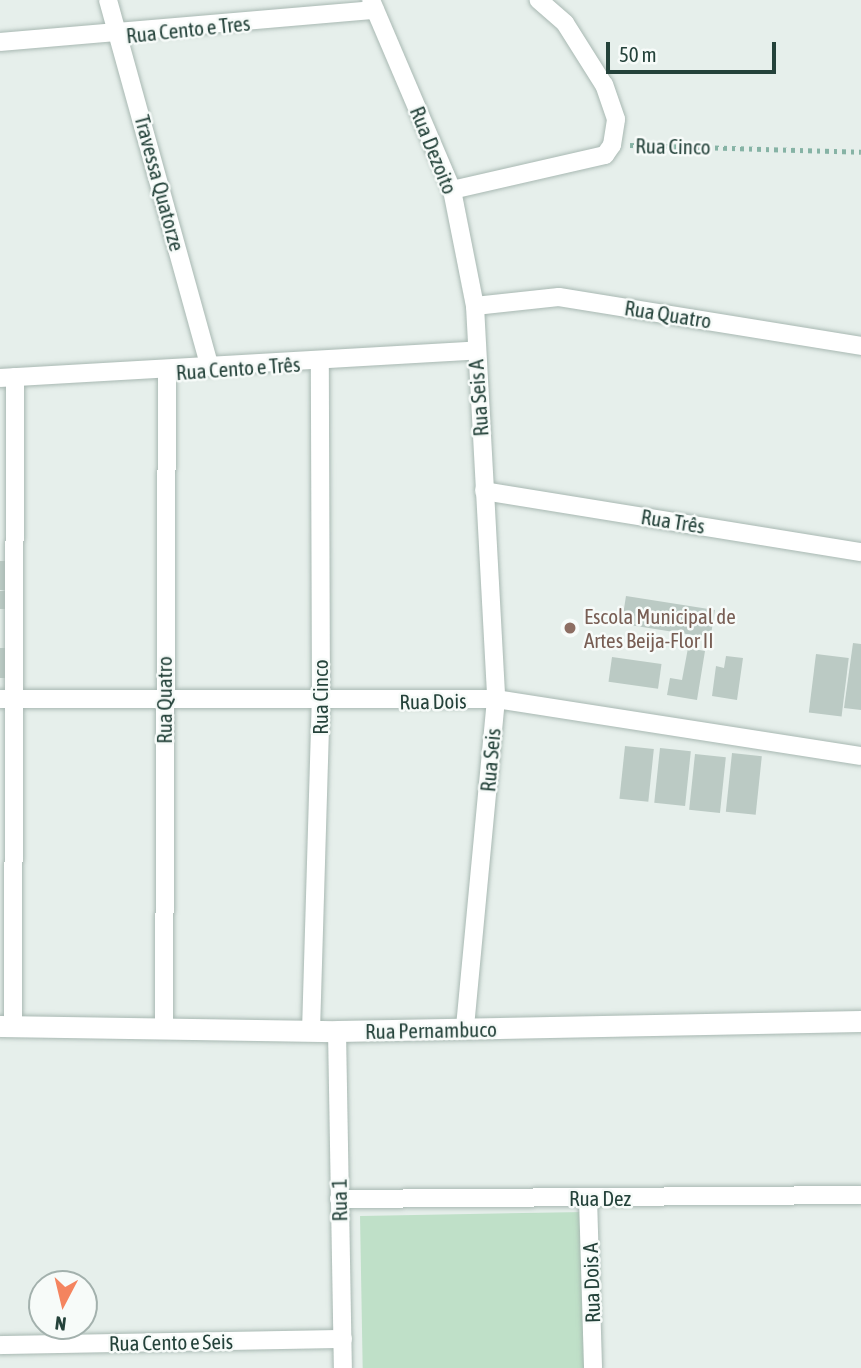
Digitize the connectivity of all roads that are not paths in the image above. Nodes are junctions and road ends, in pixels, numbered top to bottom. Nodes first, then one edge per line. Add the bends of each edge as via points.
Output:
1 (108, 0) edge
2 (539, 0) edge
3 (373, 5) edge
4 (120, 36) junction
5 (0, 42) edge
6 (453, 190) junction
7 (475, 306) junction
8 (861, 346) edge
9 (475, 351) junction
10 (320, 362) junction
11 (210, 367) junction
12 (167, 372) junction
13 (7, 377) edge
14 (484, 491) junction
15 (861, 552) edge
16 (9, 699) edge
17 (164, 699) junction
18 (496, 699) junction
19 (321, 704) junction
20 (861, 756) edge
21 (861, 1021) edge
22 (7, 1027) edge
23 (164, 1027) junction
24 (464, 1029) junction
25 (311, 1031) junction
26 (337, 1031) junction
27 (861, 1195) edge
28 (588, 1198) junction
29 (339, 1199) junction
30 (342, 1339) junction
31 (0, 1345) edge
32 (343, 1368) edge
33 (593, 1368) edge

1 - 4 street, Travessa Quatorze
2 - 6 street, Rua Cinco via 565,23 604,85 616,119 612,145 604,155
3 - 4 street, Rua Cento e Tres
3 - 6 street, Rua Dezoito
4 - 5 street, Rua Cento e Tres
4 - 11 street, Travessa Quatorze
6 - 7 street, Rua Dezoito
7 - 8 street, Rua Quatro via 559,297
7 - 9 street, Rua Seis A
9 - 10 street, Rua Cento e Três
9 - 14 street, Rua Seis A
10 - 11 street, Rua Cento e Três
10 - 19 street, Rua Cinco
11 - 12 street, Rua Cento e Três
12 - 13 street, Rua Cento e Três
12 - 17 street, Rua Quatro
13 - 16 street
14 - 15 street, Rua Três
14 - 18 street, Rua Seis
16 - 17 street, Rua Dois
16 - 22 street
17 - 19 street, Rua Dois
17 - 23 street, Rua Quatro
18 - 19 street, Rua Dois
18 - 20 street, Rua Dois
18 - 24 street, Rua Seis
19 - 25 street, Rua Cinco
21 - 24 street, Rua Pernambuco
22 - 23 street, Rua Pernambuco
23 - 25 street, Rua Pernambuco
24 - 26 street, Rua Pernambuco
25 - 26 street, Rua Pernambuco
26 - 29 street, Rua 1
27 - 28 street, Rua Dez
28 - 29 street, Rua Dez
28 - 33 street, Rua Dois A
29 - 30 street, Rua 1
30 - 31 street, Rua Cento e Seis
30 - 32 street, Rua 1

